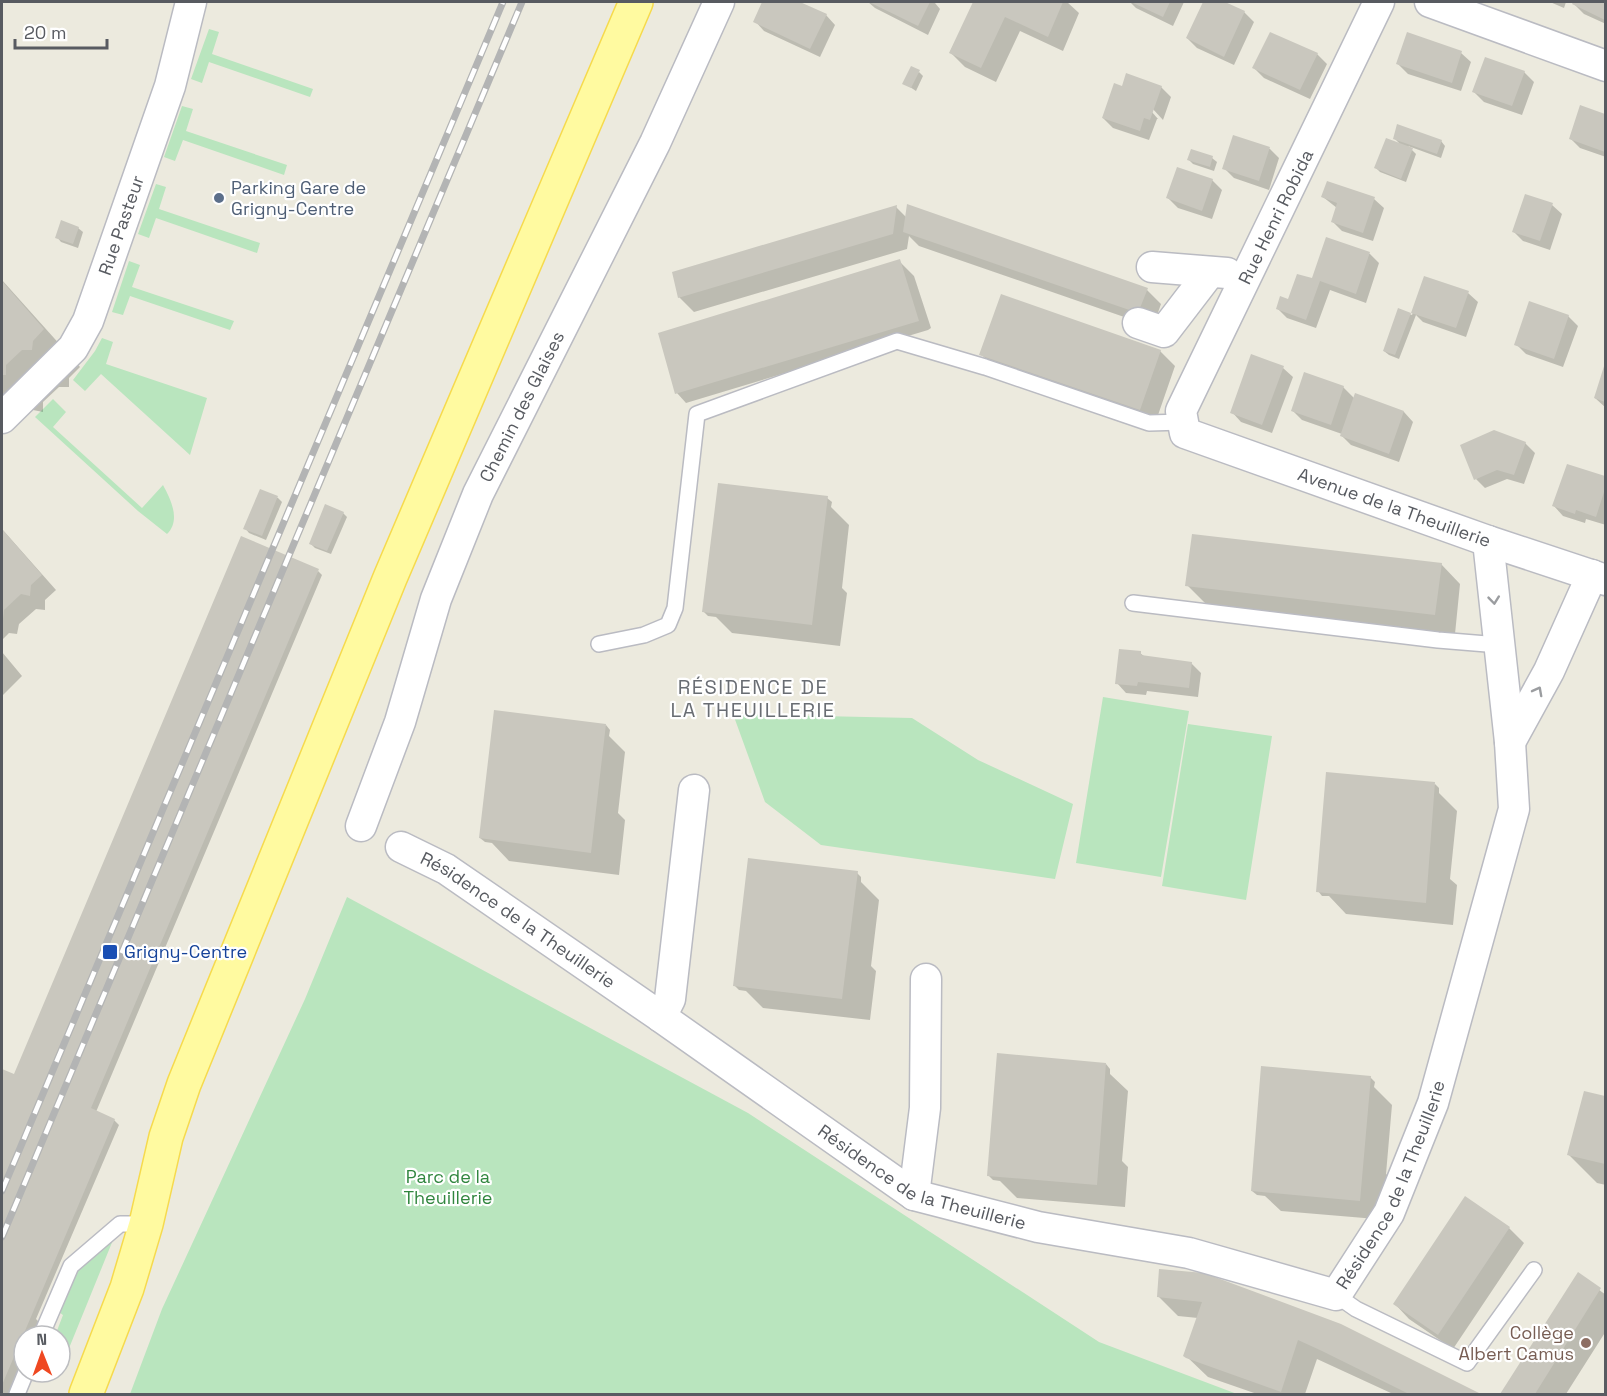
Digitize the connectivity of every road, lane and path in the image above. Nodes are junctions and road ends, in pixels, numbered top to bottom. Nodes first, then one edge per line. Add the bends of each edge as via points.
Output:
1 (191, 2) edge
2 (636, 2) edge
3 (719, 2) edge
4 (1379, 2) edge
5 (1430, 2) edge
6 (1605, 66) edge
7 (1152, 267) dead end
8 (1210, 272) junction
9 (1248, 275) junction
10 (1138, 323) dead end
11 (2, 418) edge
12 (1184, 428) junction
13 (1488, 541) junction
14 (1599, 577) edge
15 (1133, 603) dead end
16 (598, 644) dead end
17 (1499, 645) junction
18 (1510, 742) junction
19 (694, 790) dead end
20 (361, 826) dead end
21 (402, 847) dead end
22 (926, 979) dead end
23 (661, 1017) junction
24 (914, 1194) junction
25 (147, 1224) junction
26 (1534, 1270) dead end
27 (1336, 1295) junction
28 (46, 1324) edge
29 (90, 1392) edge

1 - 11 street, Rue Pasteur via 170,86 88,321 73,348
2 - 25 main road via 390,578 184,1084 166,1137
3 - 20 street, Chemin des Glaises via 655,143 478,494 436,599 400,722
4 - 9 street, Rue Henri Robida
5 - 6 street
7 - 8 street
8 - 9 street
8 - 10 street via 1164,332
9 - 12 street, Rue Henri Robida via 1181,411
12 - 13 street, Avenue de la Theuillerie
12 - 16 lane via 1149,423 985,366 897,341 697,414 675,609 668,625 644,635
13 - 14 street, Avenue de la Theuillerie
13 -> 17 street, Résidence de la Theuillerie
18 -> 14 street
15 - 17 lane
17 - 18 street, Résidence de la Theuillerie
18 - 27 street, Résidence de la Theuillerie via 1514,808 1433,1103 1389,1213
19 - 23 street via 670,999
21 - 23 street, Résidence de la Theuillerie via 446,869
22 - 24 street via 925,1108
23 - 24 street, Résidence de la Theuillerie
24 - 27 street, Résidence de la Theuillerie via 1038,1227 1189,1253
25 - 28 lane via 120,1224 71,1266
25 - 29 main road
26 - 27 lane via 1467,1364 1356,1309

